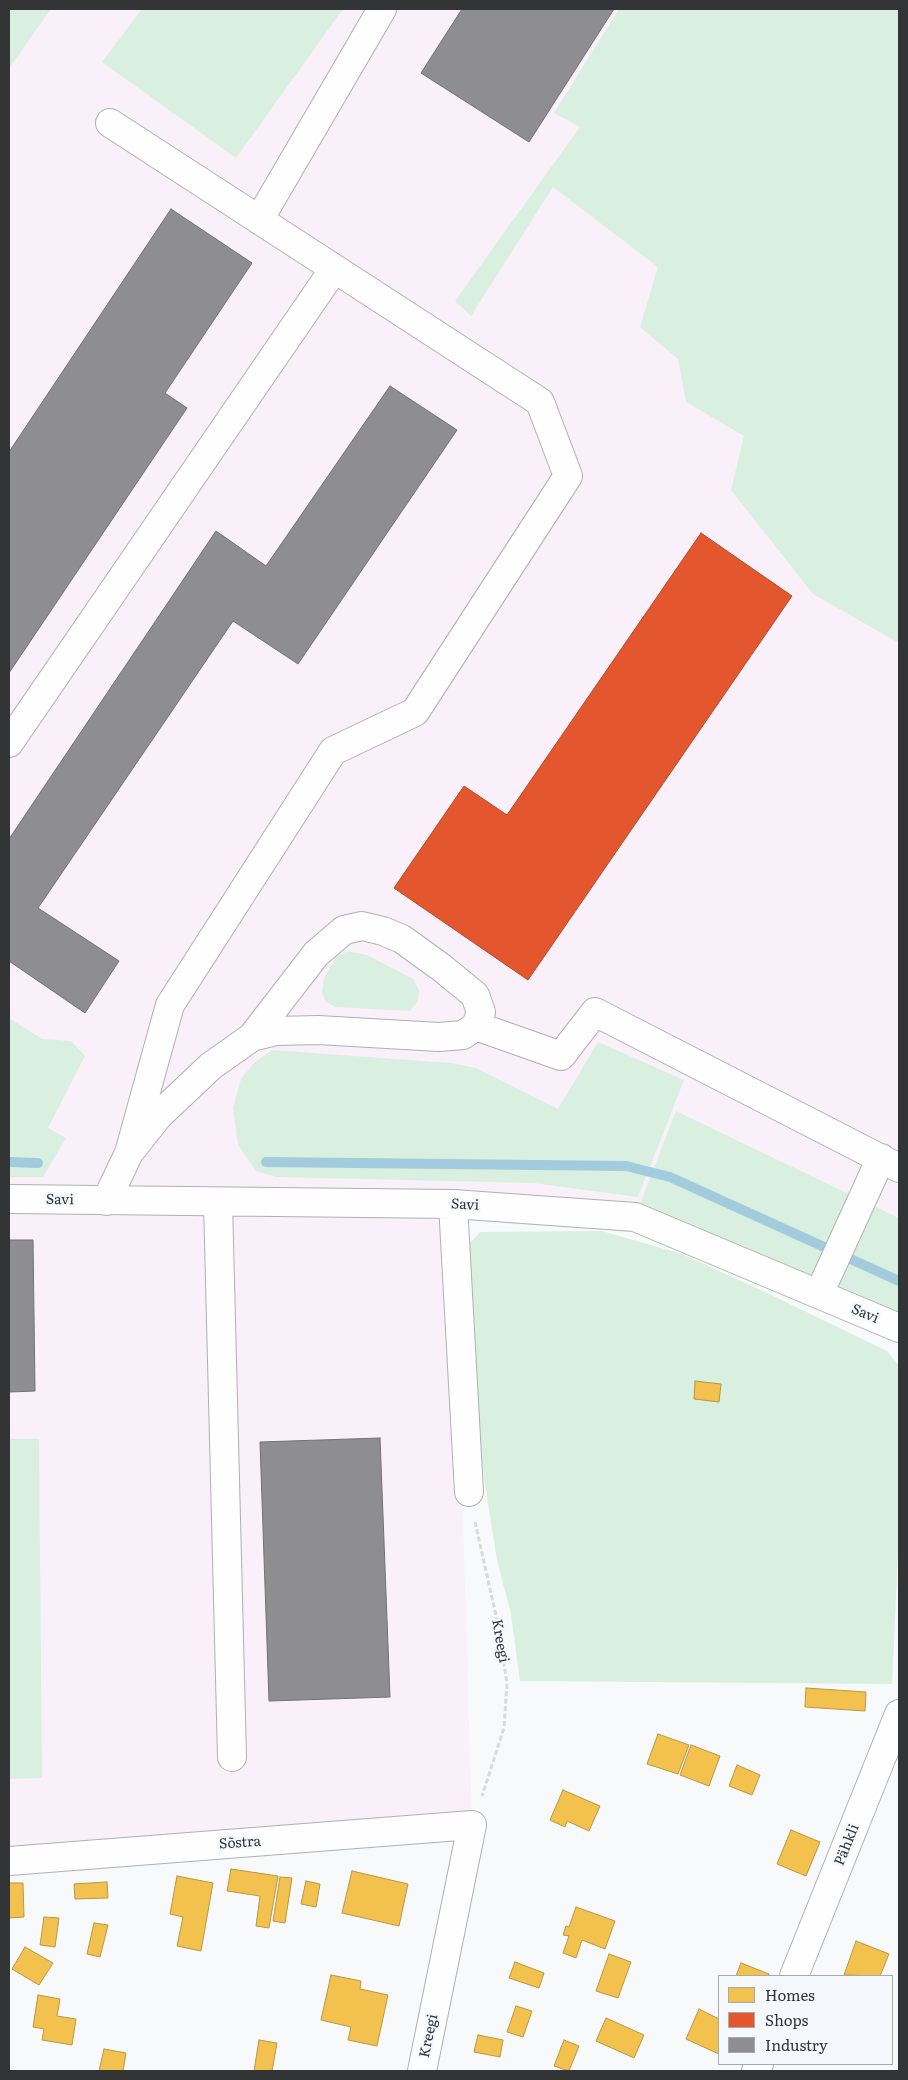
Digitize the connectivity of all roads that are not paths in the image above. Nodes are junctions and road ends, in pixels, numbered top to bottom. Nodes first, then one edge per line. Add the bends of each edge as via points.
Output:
1 (382, 9) edge
2 (110, 123) dead end
3 (259, 220) junction
4 (334, 269) junction
5 (9, 743) edge
6 (476, 1026) junction
7 (252, 1037) junction
8 (129, 1153) junction
9 (890, 1163) edge
10 (9, 1199) edge
11 (106, 1201) junction
12 (218, 1202) junction
13 (454, 1204) junction
14 (820, 1294) junction
15 (899, 1328) edge
16 (469, 1492) road end
17 (899, 1714) edge
18 (232, 1757) dead end
19 (472, 1825) joint
20 (9, 1861) edge
21 (794, 1975) edge
22 (422, 2071) edge

1 - 3 street
2 - 3 street
3 - 4 street
4 - 5 street
4 - 8 street via 540,402 568,476 415,712 333,751 170,1005
6 - 7 street via 463,1035 439,1037 318,1030 276,1031
6 - 7 street via 481,1012 475,995 402,939 362,926 344,930 316,954
6 - 9 street via 561,1056 595,1012
7 - 8 street via 211,1066 159,1115
8 - 11 street
9 - 14 street via 844,1240
10 - 11 street, Savi
11 - 12 street, Savi
12 - 13 street, Savi
12 - 18 street
13 - 14 street, Savi via 635,1217
13 - 16 street
14 - 15 street, Savi
17 - 21 street, Pähkli
19 - 20 street, Sõstra
19 - 22 street, Kreegi

